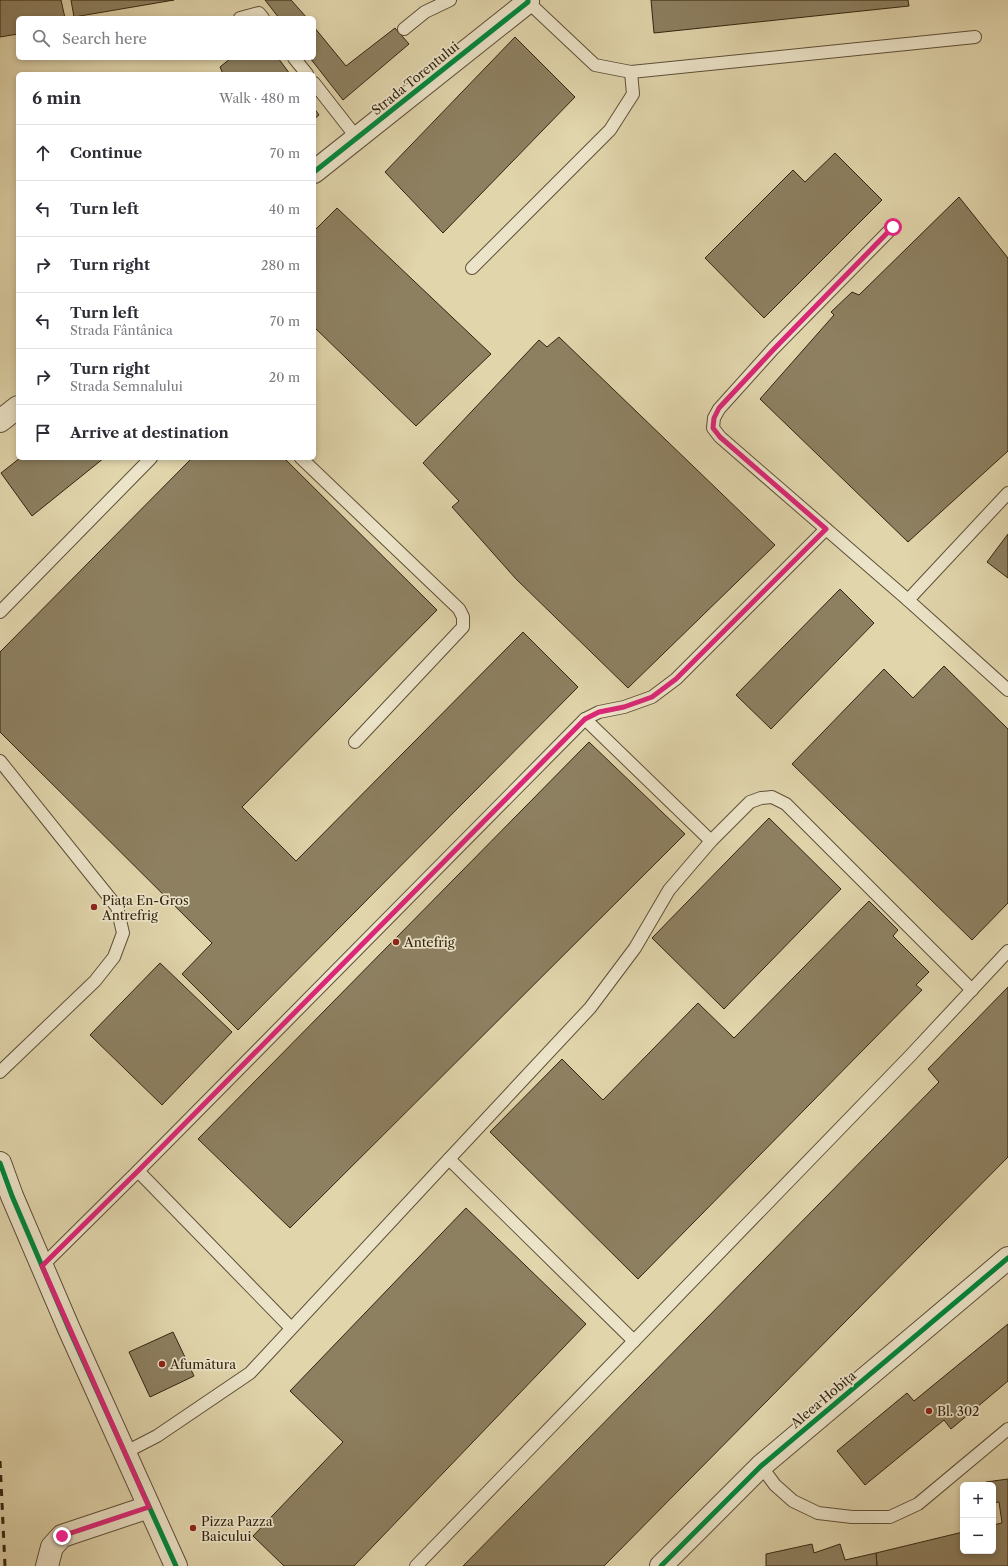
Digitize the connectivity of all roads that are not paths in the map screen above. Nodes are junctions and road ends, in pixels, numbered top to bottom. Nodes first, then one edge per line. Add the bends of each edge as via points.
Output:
1 (450, 0) edge
2 (530, 1) edge
3 (248, 16) edge
4 (261, 16) edge
5 (404, 28) dead end
6 (975, 37) dead end
7 (296, 60) edge
8 (305, 72) edge
9 (631, 72) junction
10 (316, 86) edge
11 (357, 138) junction
12 (316, 170) edge
13 (893, 227) dead end
14 (472, 268) dead end
15 (16, 408) edge
16 (0, 421) edge
17 (149, 460) edge
18 (304, 460) edge
19 (1008, 493) edge
20 (826, 529) junction
21 (908, 600) junction
22 (0, 612) edge
23 (1008, 690) edge
24 (585, 719) junction
25 (355, 742) dead end
26 (0, 761) edge
27 (712, 841) junction
28 (1008, 951) edge
29 (972, 990) junction
30 (0, 1072) edge
31 (449, 1159) junction
32 (0, 1163) edge
33 (138, 1171) junction
34 (1008, 1258) edge
35 (42, 1266) junction
36 (291, 1328) junction
37 (634, 1341) junction
38 (1008, 1429) edge
39 (126, 1452) junction
40 (761, 1466) junction
41 (149, 1507) junction
42 (47, 1566) edge
43 (176, 1566) edge
44 (416, 1566) edge
45 (661, 1566) edge

1 - 5 lane via 425,12
2 - 9 lane via 594,65
2 - 11 street, Strada Torentului
3 - 4 lane via 259,13
6 - 9 lane
7 - 8 lane
9 - 14 lane via 633,94 610,130
10 - 11 lane
11 - 12 street, Strada Torentului
13 - 20 lane via 774,349 719,408 714,418 713,428 720,437
15 - 16 street
17 - 22 lane
18 - 25 lane via 460,609 463,617 463,627
19 - 21 lane
20 - 21 lane
20 - 24 lane via 676,679 652,697 599,712
21 - 23 lane
24 - 27 lane
24 - 33 lane
26 - 30 lane via 117,907 123,933 114,957 95,981
27 - 29 lane via 750,802 772,797 786,804
27 - 31 lane via 668,890 635,948 590,1008
28 - 29 lane
29 - 37 lane
31 - 36 lane
31 - 37 lane
32 - 35 street
33 - 35 lane
33 - 36 lane
34 - 40 street, Aleea Hobița
35 - 39 street
36 - 39 lane via 250,1373 157,1436
37 - 44 lane
38 - 40 lane via 918,1504 890,1517 852,1517 818,1513 793,1501 775,1485
39 - 41 street
40 - 45 street, Aleea Hobița
41 - 42 street via 62,1536 52,1547
41 - 43 street

